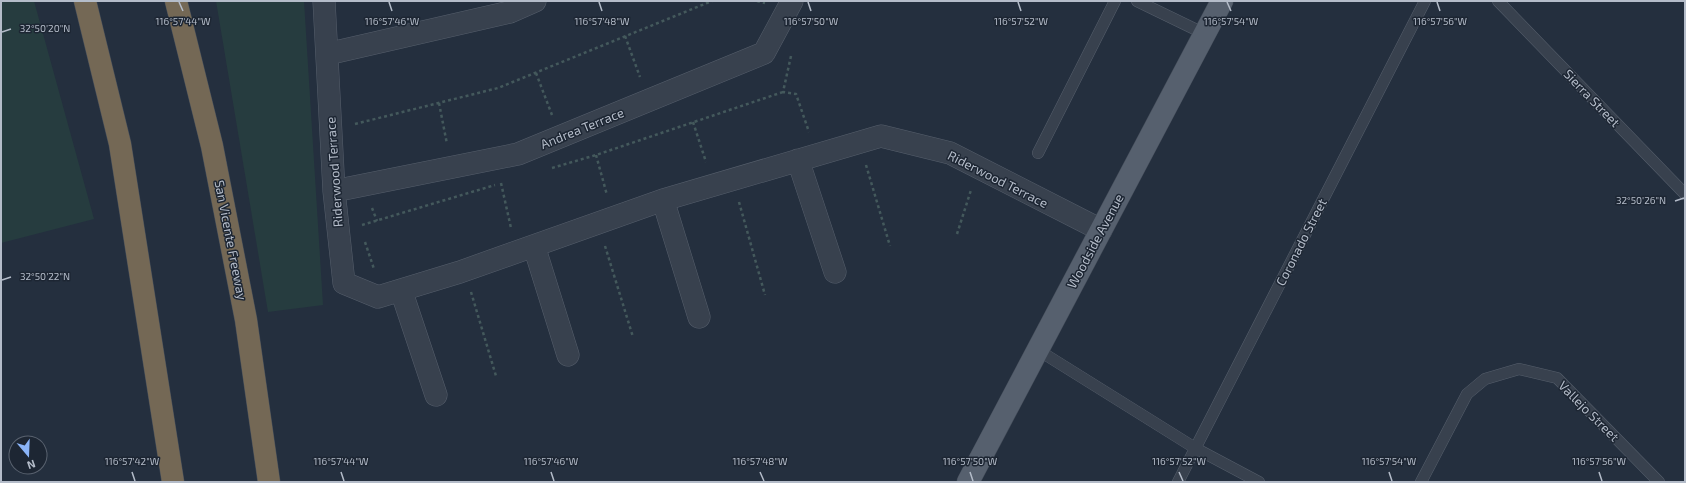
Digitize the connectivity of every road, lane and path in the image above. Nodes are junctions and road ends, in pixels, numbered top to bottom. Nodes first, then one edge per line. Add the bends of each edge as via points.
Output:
1 (85, 1) edge
2 (176, 1) edge
3 (324, 1) edge
4 (535, 1) edge
5 (712, 1) edge
6 (792, 1) edge
7 (1115, 1) edge
8 (1137, 1) edge
9 (1222, 1) edge
10 (1425, 1) edge
11 (1498, 1) edge
12 (1205, 34) junction
13 (625, 36) junction
14 (772, 39) junction
15 (327, 54) junction
16 (536, 73) junction
17 (783, 92) junction
18 (649, 101) junction
19 (439, 103) junction
20 (694, 122) junction
21 (331, 130) junction
22 (560, 137) junction
23 (1038, 153) dead end
24 (596, 155) junction
25 (808, 157) junction
26 (865, 160) dead end
27 (451, 167) junction
28 (545, 170) dead end
29 (508, 181) dead end
30 (501, 183) junction
31 (713, 186) junction
32 (972, 186) dead end
33 (334, 191) junction
34 (1685, 194) edge
35 (663, 200) junction
36 (738, 200) dead end
37 (613, 218) junction
38 (1101, 230) junction
39 (362, 233) dead end
40 (957, 234) dead end
41 (365, 240) dead end
42 (604, 242) dead end
43 (890, 246) dead end
44 (526, 248) junction
45 (835, 272) dead end
46 (469, 284) dead end
47 (392, 293) junction
48 (765, 295) dead end
49 (699, 316) dead end
50 (633, 337) dead end
51 (1038, 350) junction
52 (568, 355) dead end
53 (496, 376) dead end
54 (436, 395) dead end
55 (1195, 448) junction
56 (173, 482) edge
57 (269, 482) edge
58 (968, 482) edge
59 (1178, 482) edge
60 (1259, 482) edge
61 (1421, 482) edge
62 (1659, 482) edge

1 - 56 highway via 120,144
2 - 57 highway, San Vicente Freeway via 212,146 243,305
3 - 15 street, Riderwood Terrace
4 - 15 street via 510,12
5 - 13 path
6 - 14 street, Andrea Terrace
7 - 23 lane
8 - 12 lane
9 - 12 main road, Woodside Avenue
10 - 55 lane, Coronado Street
11 - 34 lane, Sierra Street
12 - 38 main road, Woodside Avenue
13 - 16 path
13 - 18 path
14 - 17 path via 793,48
14 - 18 street, Andrea Terrace via 764,53
15 - 21 street, Riderwood Terrace
16 - 19 path via 498,88
16 - 22 path
17 - 20 path
17 - 25 path via 796,94
18 - 22 street, Andrea Terrace
19 - 21 path
19 - 27 path
20 - 24 path
20 - 31 path
21 - 33 street, Riderwood Terrace
22 - 27 street, Andrea Terrace via 518,154
24 - 28 path
24 - 37 path
25 - 31 street, Riderwood Terrace
25 - 38 street, Riderwood Terrace via 881,136 950,153
25 - 45 street
26 - 43 path
27 - 33 street, Andrea Terrace
29 - 30 path
30 - 39 path via 360,226
30 - 44 path
31 - 35 street, Riderwood Terrace
32 - 40 path
33 - 47 street, Riderwood Terrace via 344,283 378,297
35 - 37 street, Riderwood Terrace
35 - 49 street
36 - 48 path
37 - 44 street, Riderwood Terrace
38 - 51 main road, Woodside Avenue
41 - 47 path
42 - 50 path
44 - 47 street, Riderwood Terrace
44 - 52 street
46 - 53 path
47 - 54 street
51 - 55 lane
51 - 58 main road, Woodside Avenue
55 - 59 lane, Coronado Street
55 - 60 lane
61 - 62 lane, Vallejo Street via 1468,394 1485,379 1519,369 1557,378

